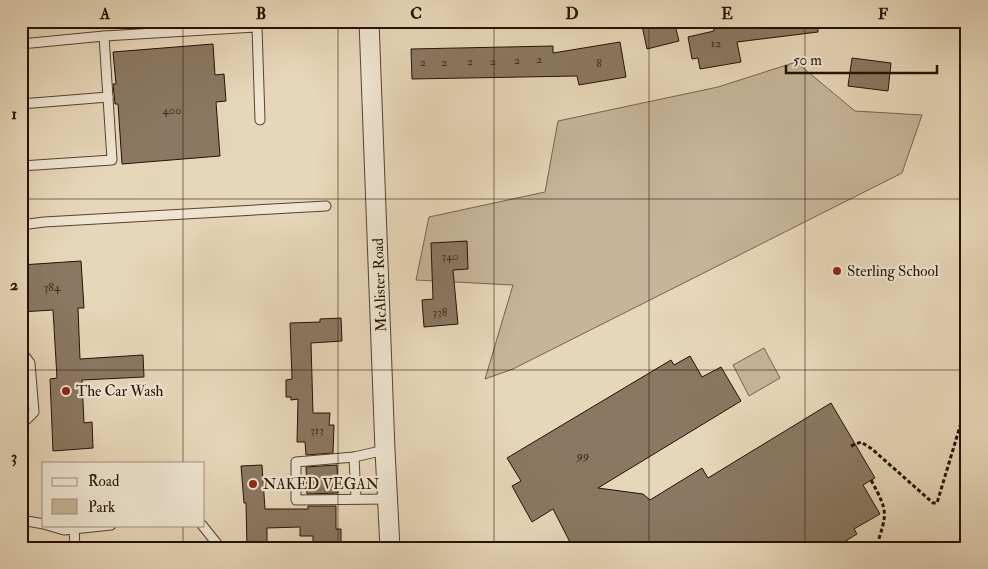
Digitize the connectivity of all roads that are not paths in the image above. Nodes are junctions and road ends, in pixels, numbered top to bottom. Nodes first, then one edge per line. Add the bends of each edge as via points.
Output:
1 (369, 21) edge
2 (104, 36) junction
3 (21, 44) edge
4 (108, 98) junction
5 (21, 104) edge
6 (260, 120) dead end
7 (21, 166) edge
8 (326, 206) dead end
9 (21, 225) edge
10 (21, 355) edge
11 (21, 420) edge
12 (385, 450) junction
13 (354, 457) junction
14 (356, 499) junction
15 (388, 499) junction
16 (21, 520) edge
17 (42, 524) edge
18 (49, 526) edge
19 (99, 526) edge
20 (203, 526) edge
21 (74, 528) junction
22 (76, 548) edge
23 (218, 548) edge
24 (390, 548) edge

1 - 12 street, McAlister Road
2 - 3 lane
2 - 4 lane
2 - 6 lane via 257,27
4 - 5 lane
4 - 7 lane via 112,160
8 - 9 lane
10 - 11 lane via 30,363 34,412
12 - 13 lane
12 - 15 street, McAlister Road
13 - 14 lane
13 - 14 lane via 296,462 296,500
14 - 15 lane
15 - 24 street, McAlister Road
16 - 17 lane
18 - 21 lane via 64,530
19 - 21 lane
20 - 23 lane
21 - 22 lane

